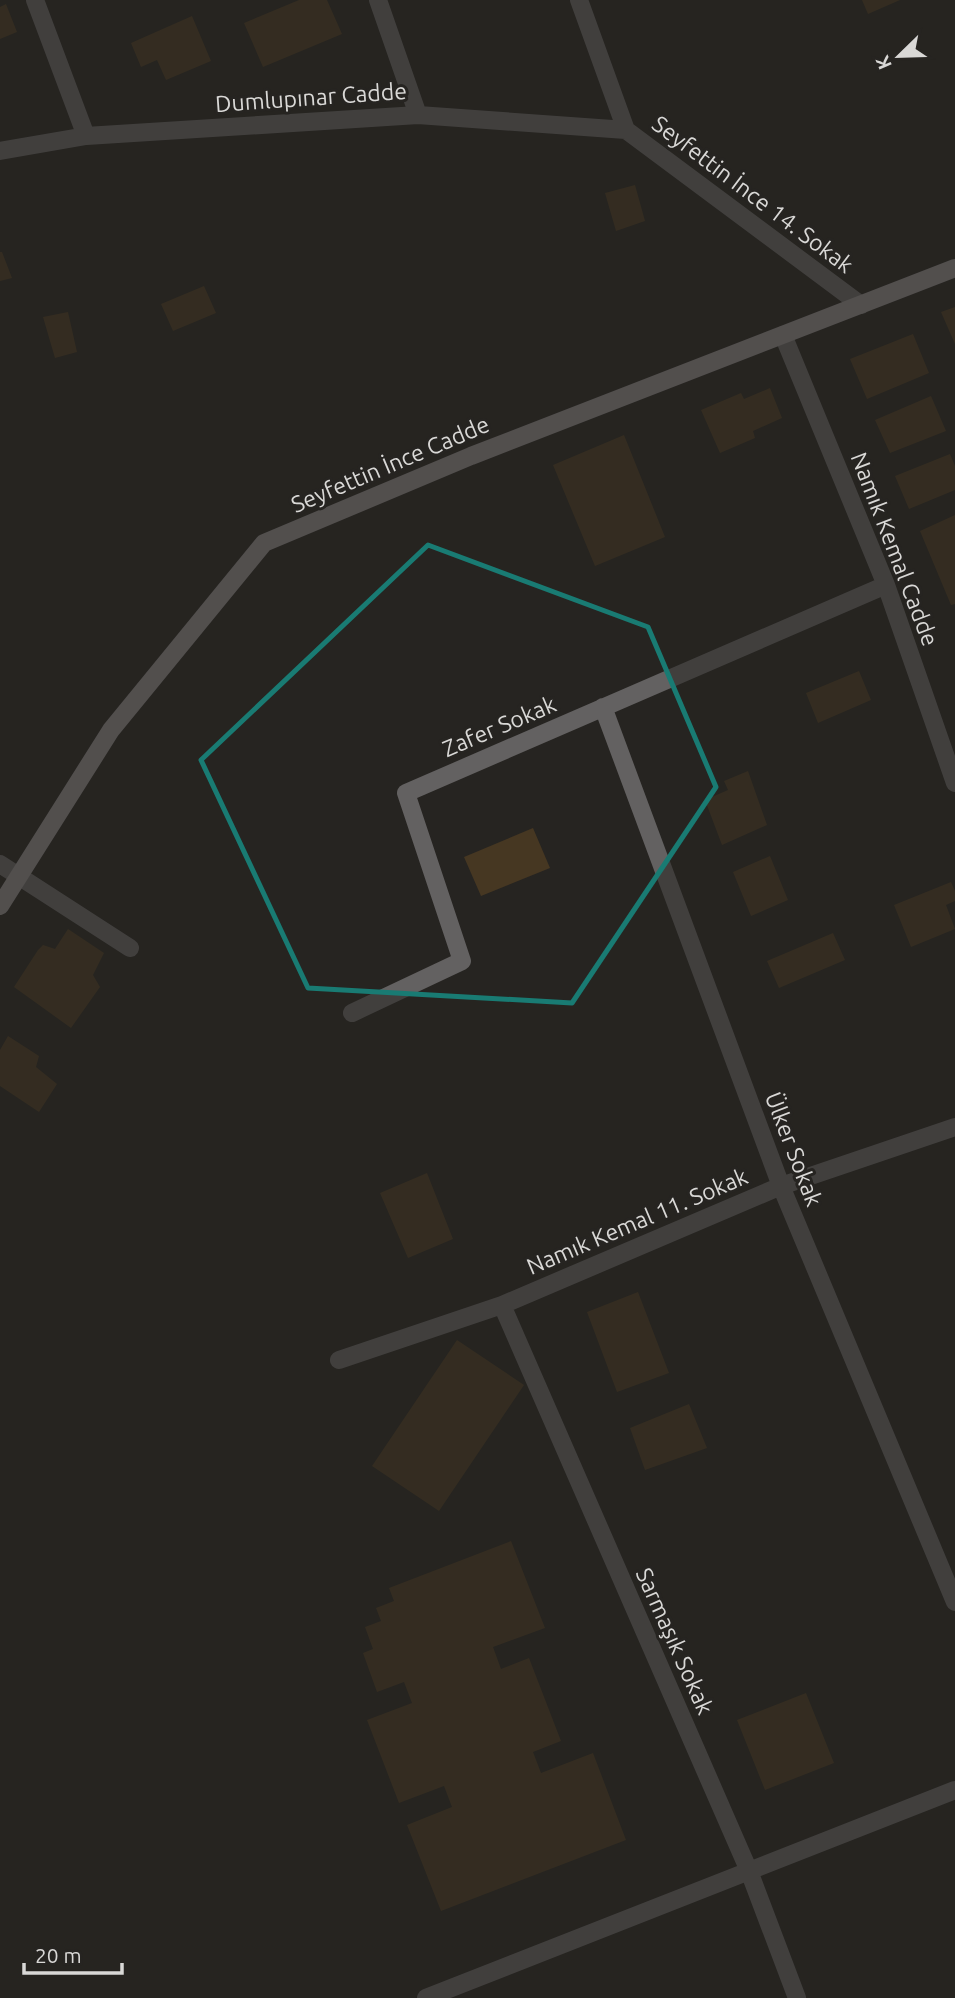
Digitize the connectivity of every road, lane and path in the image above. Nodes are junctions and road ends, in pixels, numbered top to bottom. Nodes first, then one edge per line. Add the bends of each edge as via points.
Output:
1 (35, 0) edge
2 (378, 0) edge
3 (579, 0) edge
4 (418, 115) junction
5 (626, 130) junction
6 (86, 136) junction
7 (0, 151) edge
8 (955, 268) edge
9 (861, 305) junction
10 (783, 335) junction
11 (886, 585) junction
12 (603, 707) junction
13 (955, 783) edge
14 (0, 864) edge
15 (20, 875) junction
16 (0, 906) edge
17 (130, 948) dead end
18 (352, 1013) dead end
19 (955, 1127) edge
20 (780, 1186) junction
21 (502, 1305) junction
22 (339, 1360) dead end
23 (955, 1602) edge
24 (955, 1790) edge
25 (749, 1871) junction
26 (426, 1998) edge
27 (797, 1998) edge

1 - 6 street
2 - 4 street
3 - 5 street, Seyfettin İnce 14. Sokak
4 - 5 street, Dumlupınar Cadde
4 - 6 street, Dumlupınar Cadde
5 - 9 street, Seyfettin İnce 14. Sokak
6 - 7 street, Dumlupınar Cadde
8 - 9 main road, Seyfettin İnce Cadde
9 - 10 main road, Seyfettin İnce Cadde
10 - 11 street, Namık Kemal Cadde
10 - 15 main road, Seyfettin İnce Cadde via 471,456 264,543 111,730
11 - 12 street, Zafer Sokak
11 - 13 street, Namık Kemal Cadde
12 - 18 street, Zafer Sokak via 406,793 462,961
12 - 20 street, Ülker Sokak
14 - 15 street
15 - 16 main road, Seyfettin İnce Cadde
15 - 17 street
19 - 20 street, Namık Kemal 11. Sokak
20 - 21 street, Namık Kemal 11. Sokak
20 - 23 street, Ülker Sokak
21 - 22 street, Namık Kemal 11. Sokak
21 - 25 street, Sarmaşık Sokak
24 - 25 street
25 - 26 street
25 - 27 street, Sarmaşık Sokak

